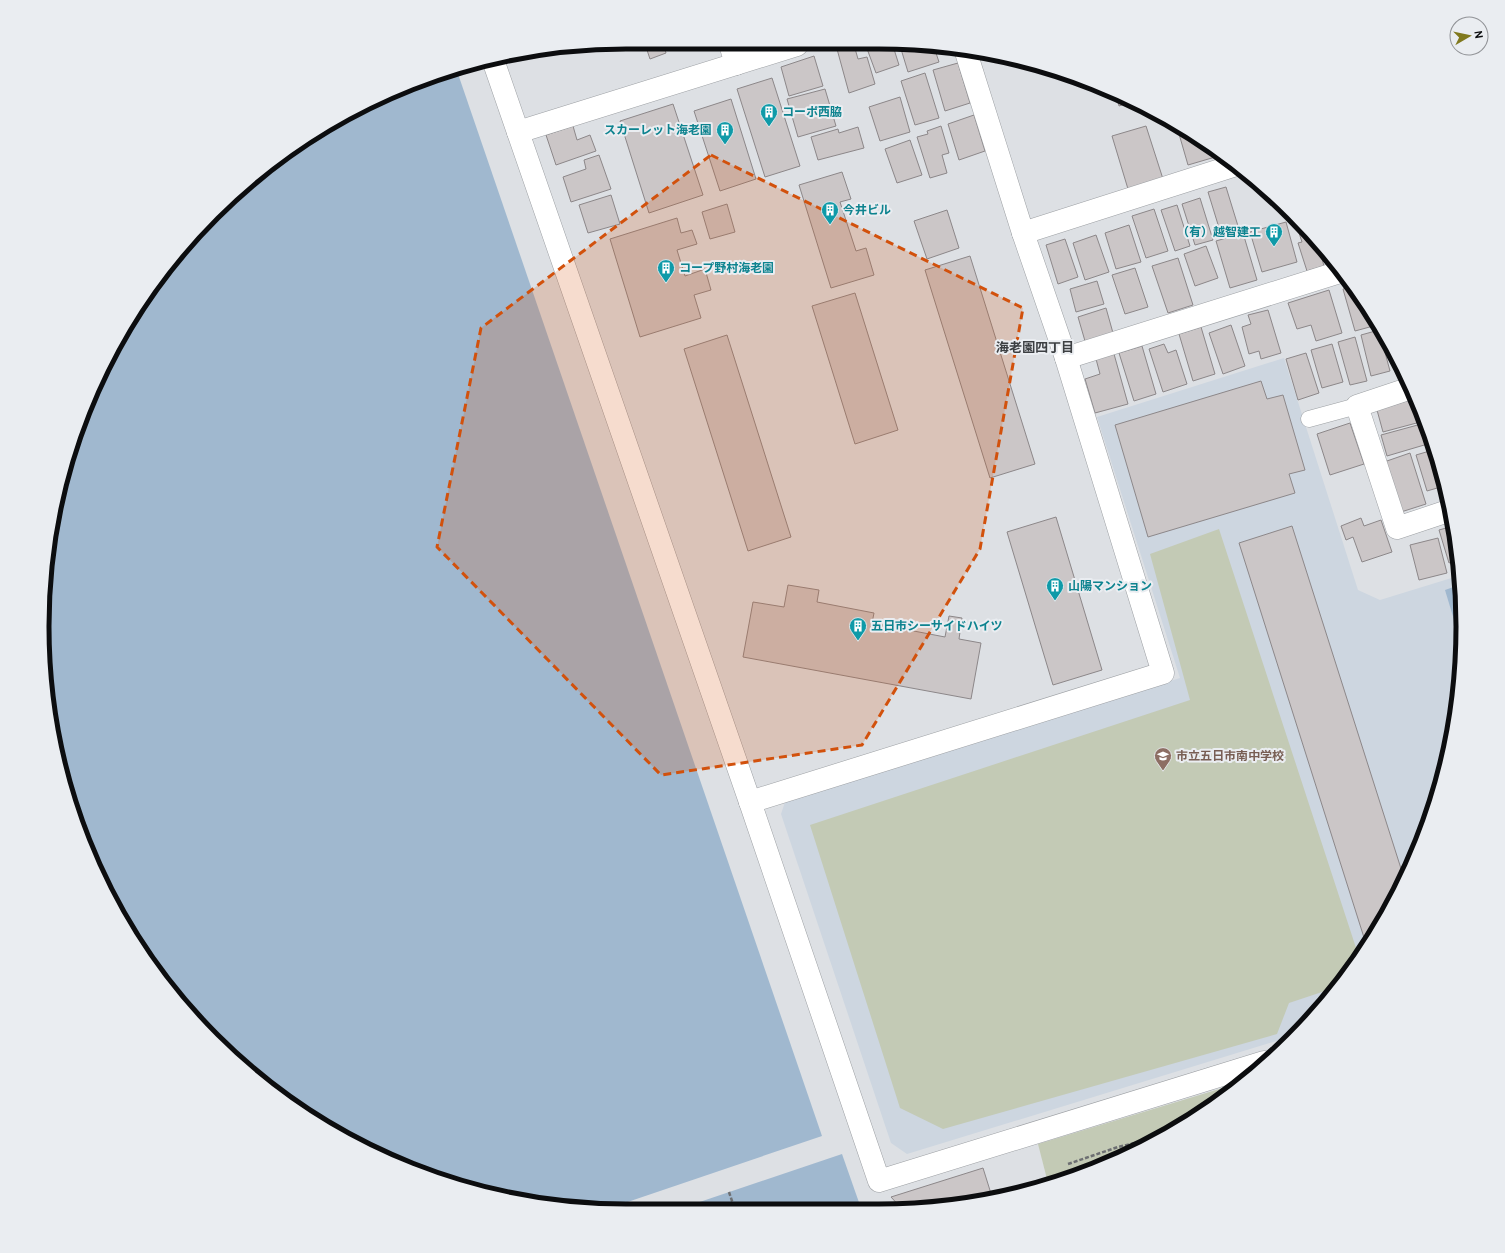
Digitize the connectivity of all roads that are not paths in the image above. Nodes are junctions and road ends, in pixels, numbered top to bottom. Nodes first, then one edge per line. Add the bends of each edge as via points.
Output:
1 (769, 49) edge
2 (733, 54) edge
3 (967, 56) edge
4 (495, 65) edge
5 (518, 132) junction
6 (1229, 167) edge
7 (1023, 233) junction
8 (1336, 273) edge
9 (1066, 358) junction
10 (1405, 390) edge
11 (1357, 406) junction
12 (1309, 420) dead end
13 (1445, 512) edge
14 (750, 802) junction
15 (1254, 1065) edge

1 - 2 street
2 - 5 street
3 - 7 street
4 - 5 street
5 - 14 street
6 - 7 street
7 - 9 street
8 - 9 street
9 - 14 street via 1163,673
10 - 11 street
11 - 12 lane
11 - 13 street via 1397,528
14 - 15 street via 879,1182

